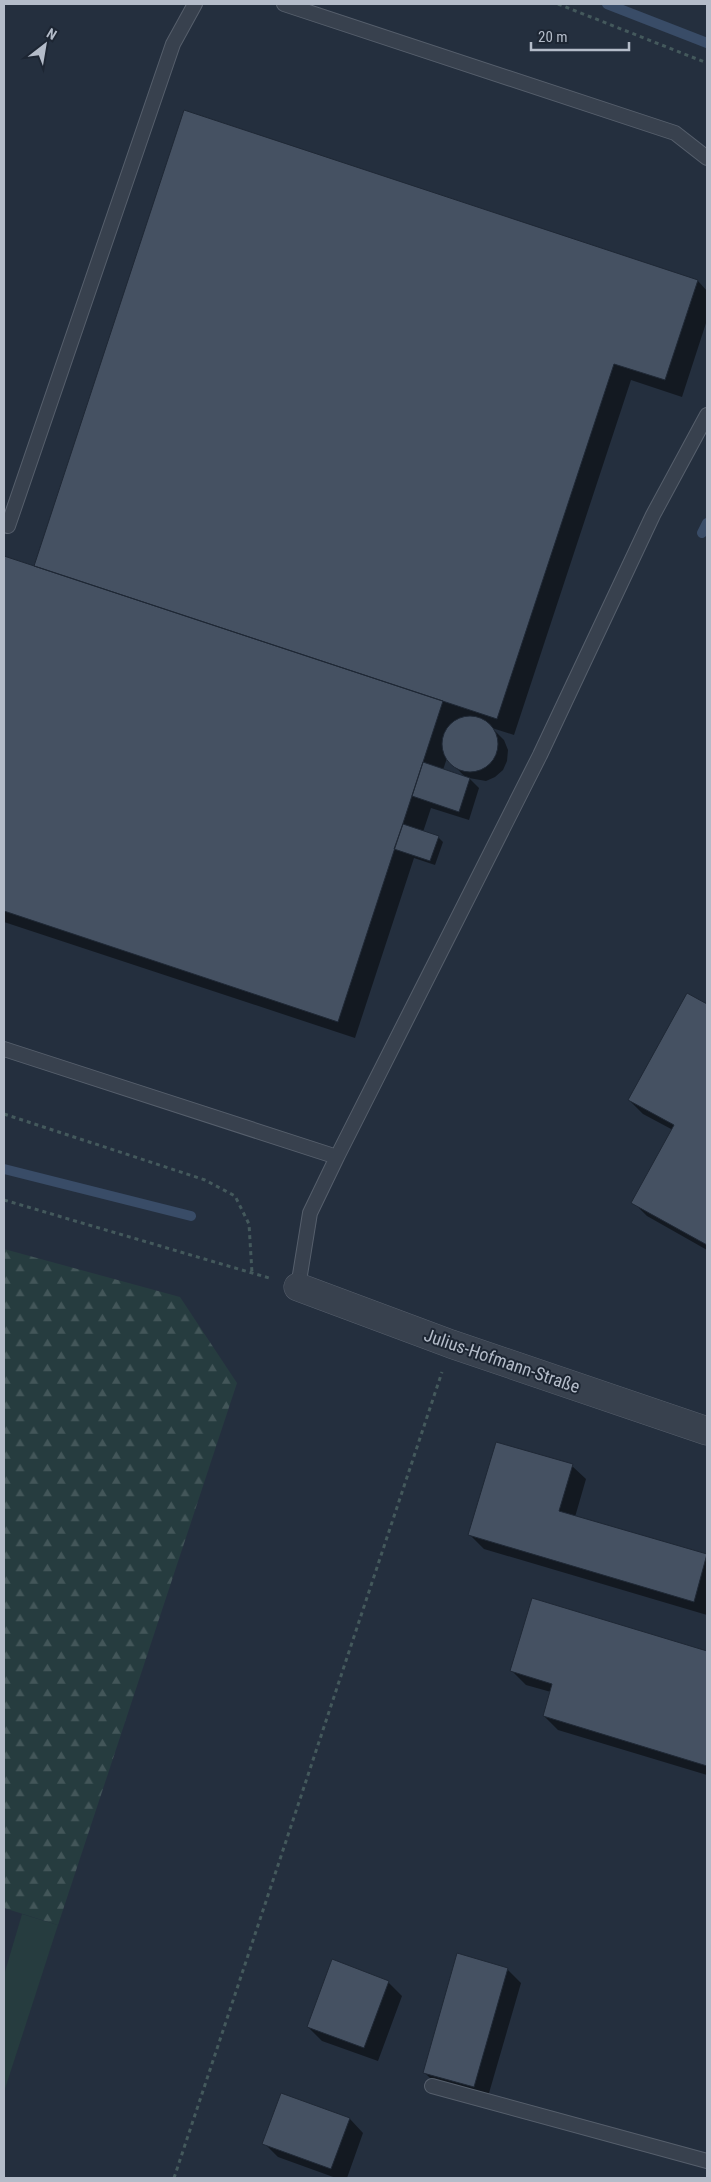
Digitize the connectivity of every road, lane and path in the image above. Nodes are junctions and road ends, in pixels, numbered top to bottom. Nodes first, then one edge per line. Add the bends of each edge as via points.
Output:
1 (195, 4) edge
2 (284, 4) edge
3 (558, 4) edge
4 (707, 63) edge
5 (707, 158) edge
6 (707, 414) edge
7 (4, 524) edge
8 (4, 1049) edge
9 (4, 1114) edge
10 (337, 1157) junction
11 (4, 1200) edge
12 (252, 1273) junction
13 (298, 1288) junction
14 (451, 1344) junction
15 (707, 1431) edge
16 (432, 2086) dead end
17 (707, 2161) edge
18 (174, 2178) edge

1 - 7 lane via 173,44 8,526
2 - 5 lane via 675,134
3 - 4 path
6 - 10 lane via 654,515 540,755
8 - 10 lane
9 - 12 path via 205,1180 235,1196 249,1224
10 - 13 lane via 310,1213
11 - 12 path
12 - 13 path
13 - 14 street, Julius-Hofmann-Straße
14 - 15 street, Julius-Hofmann-Straße
14 - 18 path
16 - 17 lane

